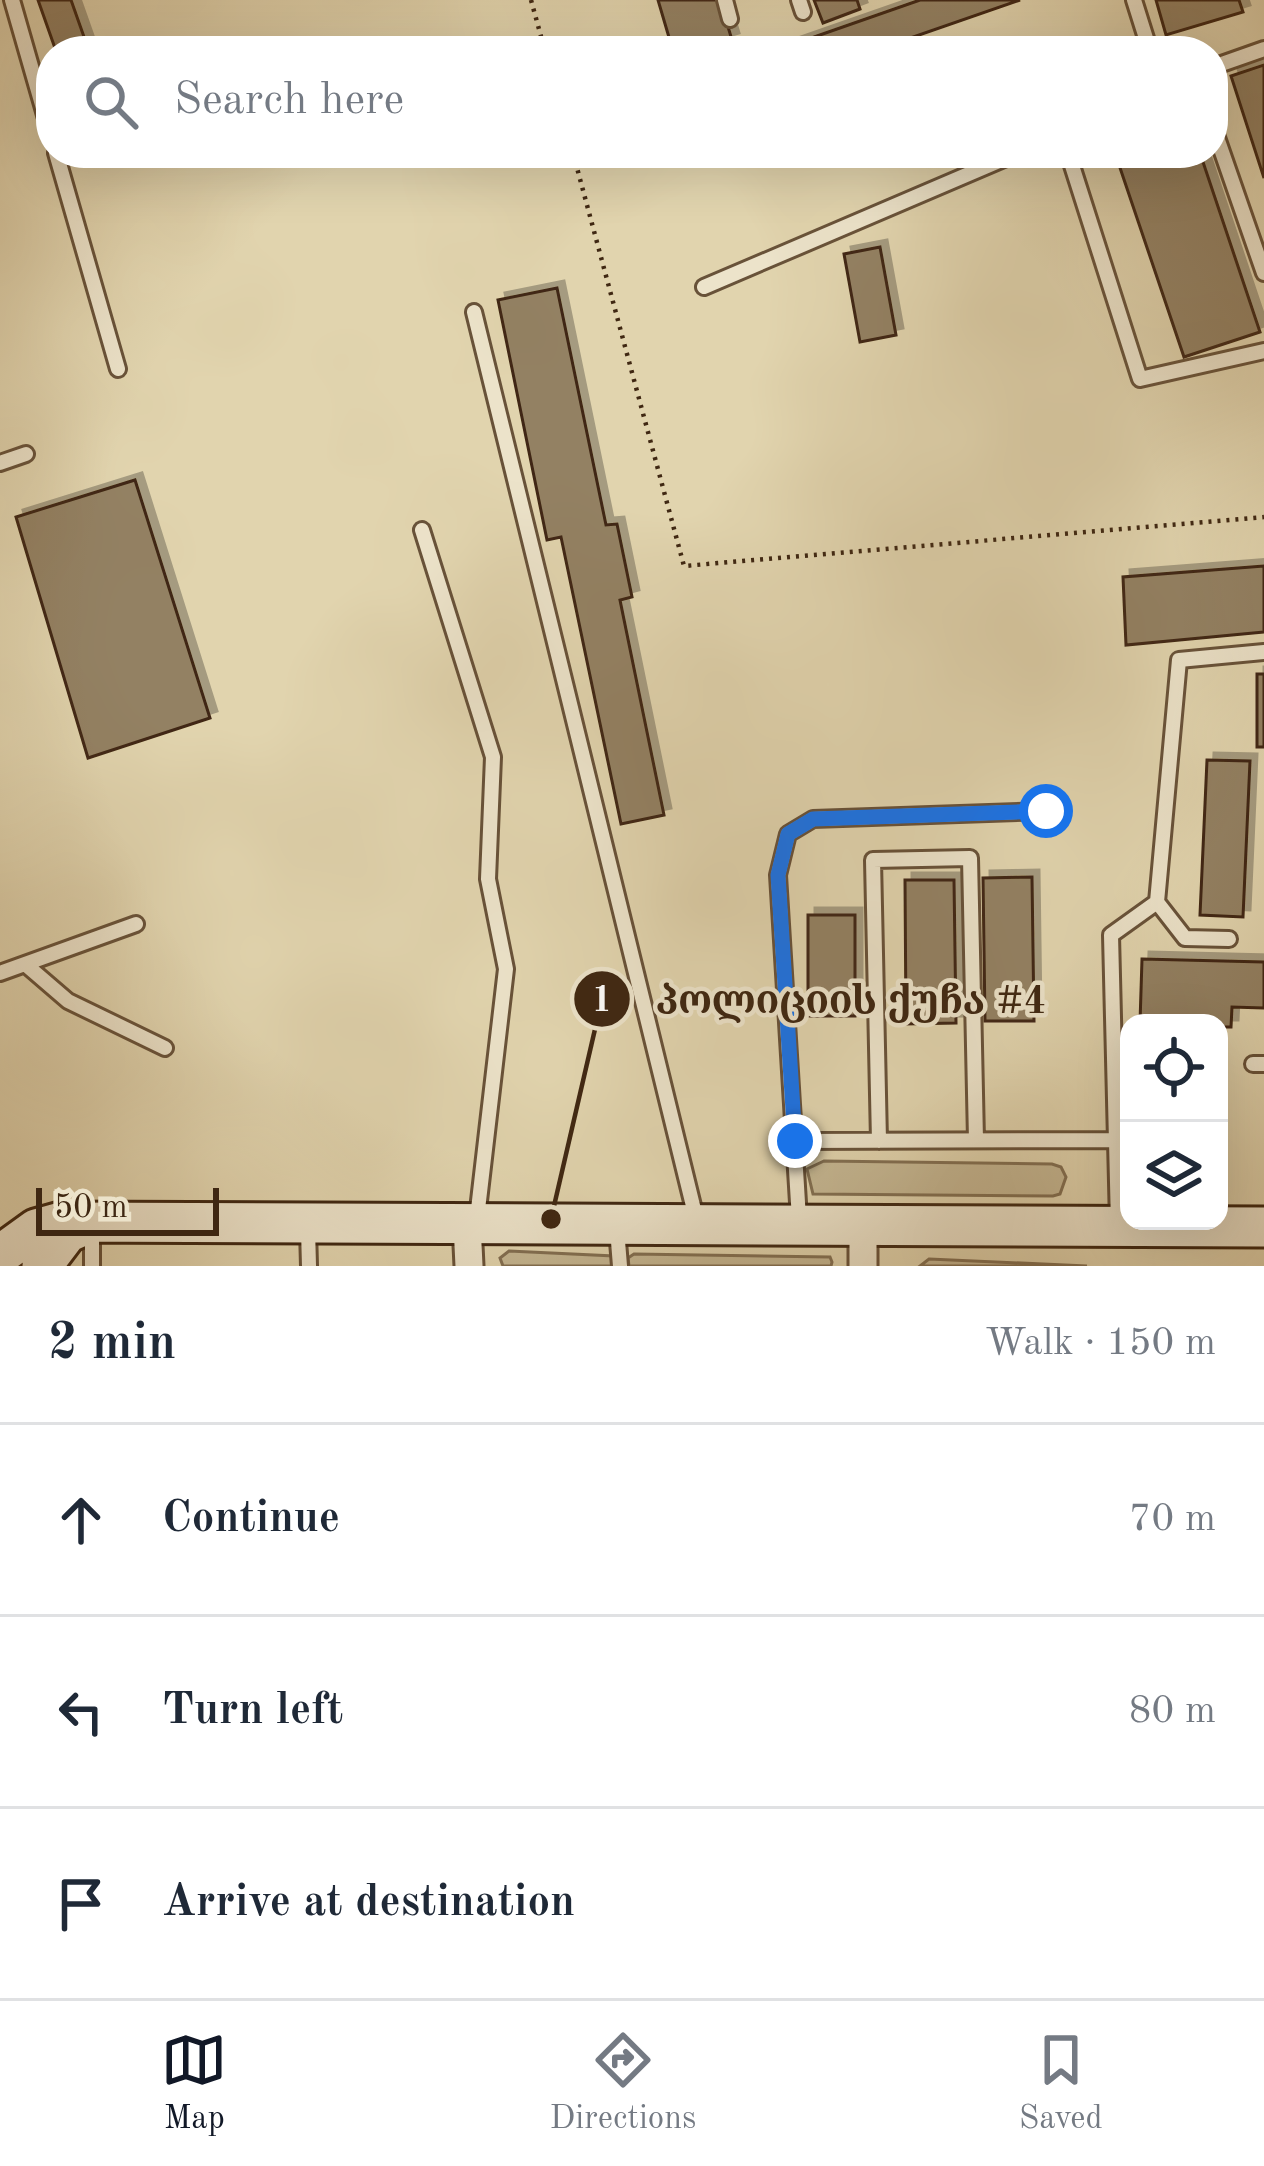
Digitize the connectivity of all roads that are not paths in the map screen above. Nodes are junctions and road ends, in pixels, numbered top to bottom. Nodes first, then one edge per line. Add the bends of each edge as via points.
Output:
1 (725, 0) edge
2 (1133, 0) edge
3 (9, 7) edge
4 (730, 19) dead end
5 (1145, 36) edge
6 (1264, 49) edge
7 (1228, 62) edge
8 (36, 90) edge
9 (60, 168) edge
10 (983, 168) edge
11 (1073, 168) edge
12 (1228, 168) edge
13 (1264, 272) edge
14 (704, 287) dead end
15 (474, 312) dead end
16 (1264, 351) edge
17 (118, 368) dead end
18 (26, 454) dead end
19 (0, 463) edge
20 (422, 530) dead end
21 (1264, 652) edge
22 (1046, 811) dead end
23 (1157, 902) junction
24 (136, 924) dead end
25 (1229, 939) dead end
26 (25, 964) junction
27 (0, 973) edge
28 (165, 1048) dead end
29 (976, 1140) junction
30 (1116, 1140) junction
31 (795, 1141) junction
32 (879, 1141) junction
33 (0, 1215) edge
34 (76, 1222) junction
35 (308, 1223) junction
36 (472, 1224) junction
37 (617, 1224) junction
38 (697, 1225) junction
39 (800, 1225) junction
40 (863, 1225) junction
41 (1118, 1226) junction
42 (1264, 1227) edge
43 (0, 1255) edge
44 (42, 1266) edge
45 (92, 1266) edge
46 (308, 1266) edge
47 (469, 1266) edge
48 (620, 1266) edge
49 (863, 1266) edge

1 - 4 lane
2 - 5 lane
3 - 8 lane
6 - 7 lane
9 - 17 lane
10 - 14 lane
11 - 16 lane via 1140,379
12 - 13 lane
15 - 38 lane
18 - 19 lane
20 - 36 lane via 493,757 488,879 506,969
21 - 23 lane via 1178,660
22 - 31 lane via 813,819 788,834 778,875
23 - 25 lane via 1185,938
23 - 30 lane via 1111,935
24 - 26 lane
26 - 27 lane
26 - 28 lane via 68,1001
29 - 30 lane
29 - 32 lane
29 - 32 lane via 970,858 873,860
30 - 41 lane
31 - 32 lane
31 - 39 lane
33 - 34 street
34 - 35 street
34 - 43 street via 36,1229
34 - 44 street
34 - 45 lane
35 - 36 street
35 - 46 lane
36 - 37 street
36 - 47 street
37 - 38 street
37 - 48 lane
38 - 39 street
39 - 40 street
40 - 41 street
40 - 49 street
41 - 42 street

